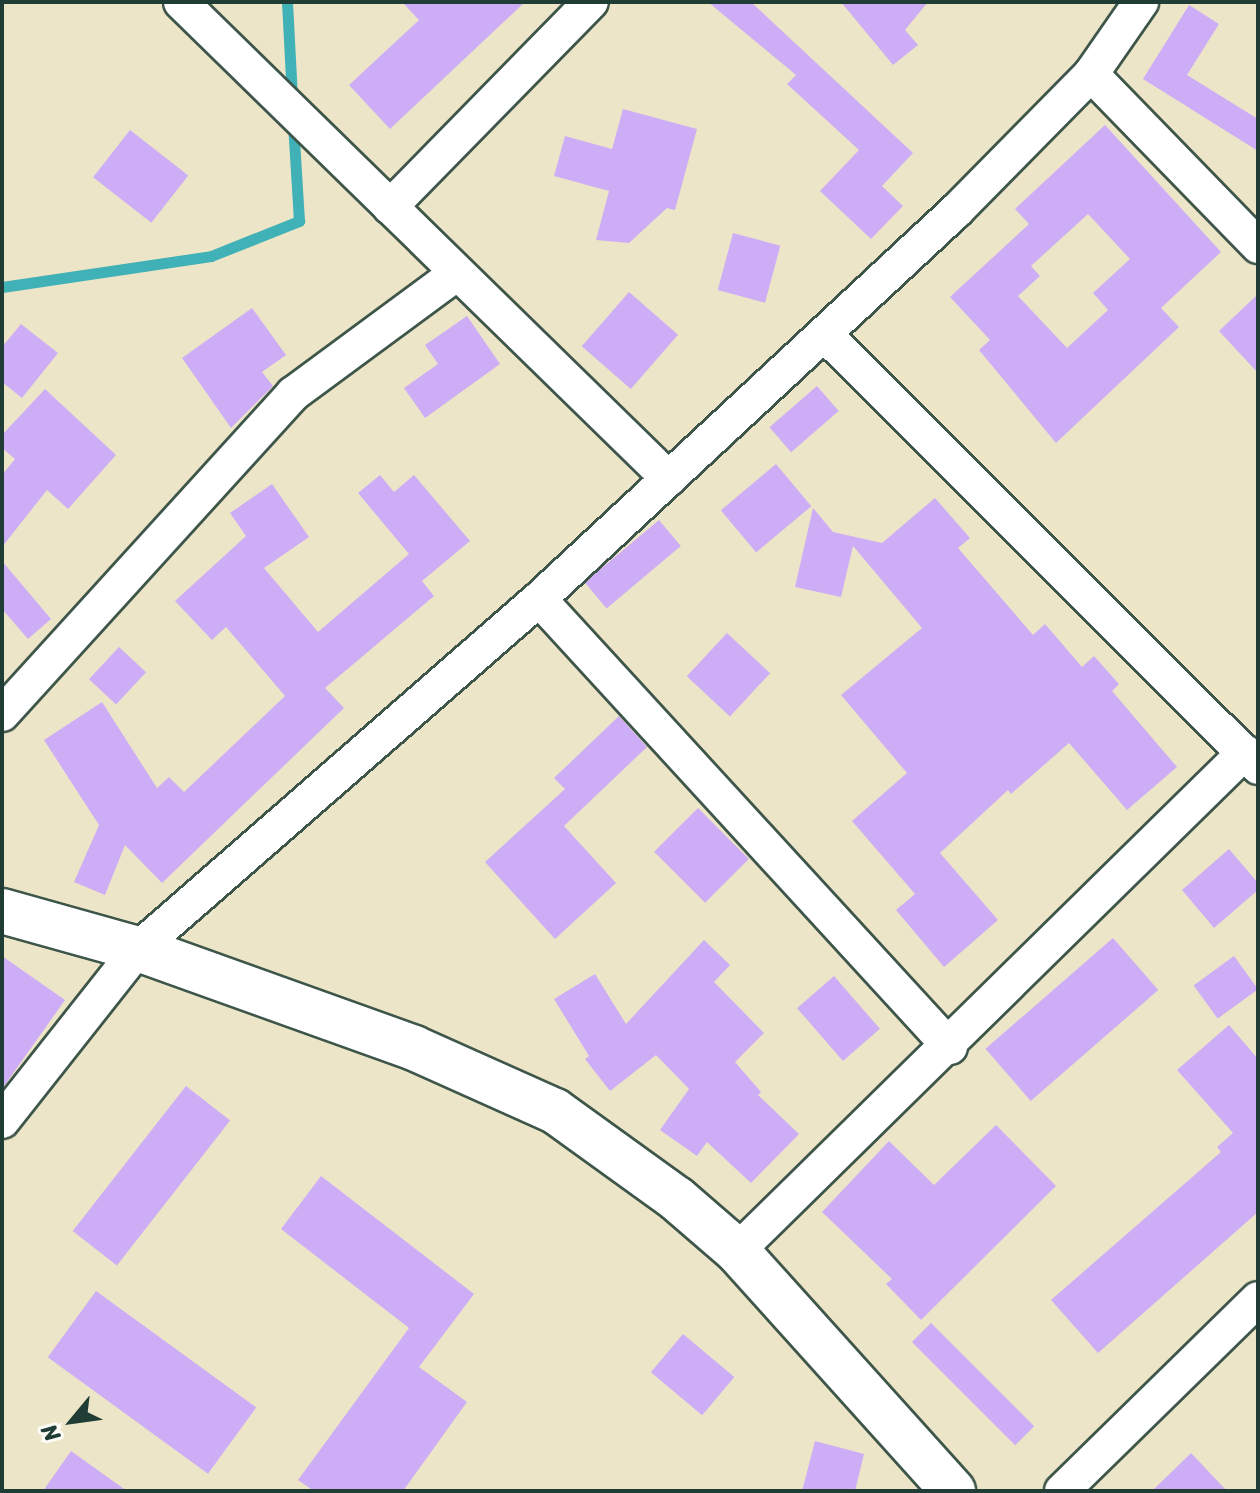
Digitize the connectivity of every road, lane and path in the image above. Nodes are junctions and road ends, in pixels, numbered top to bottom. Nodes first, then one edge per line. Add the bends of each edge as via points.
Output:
1 (181, 2) edge
2 (591, 2) edge
3 (1141, 2) edge
4 (1091, 74) junction
5 (390, 207) junction
6 (1258, 246) edge
7 (456, 274) junction
8 (824, 334) junction
9 (669, 479) junction
10 (539, 599) junction
11 (2, 714) edge
12 (1251, 760) edge
13 (2, 911) edge
14 (138, 949) junction
15 (950, 1047) junction
16 (2, 1121) edge
17 (737, 1251) junction
18 (1258, 1299) edge
19 (953, 1491) edge
20 (1062, 1491) edge

1 - 5 street
2 - 5 street
3 - 4 street
4 - 6 street
4 - 8 street
5 - 7 street
7 - 9 street
7 - 11 street via 293,394
8 - 9 street
8 - 12 street
9 - 10 street
10 - 14 street
10 - 15 street
12 - 15 street
13 - 14 street
14 - 16 street
14 - 17 street via 414,1048 555,1111 677,1199
15 - 17 street
17 - 19 street
18 - 20 street

